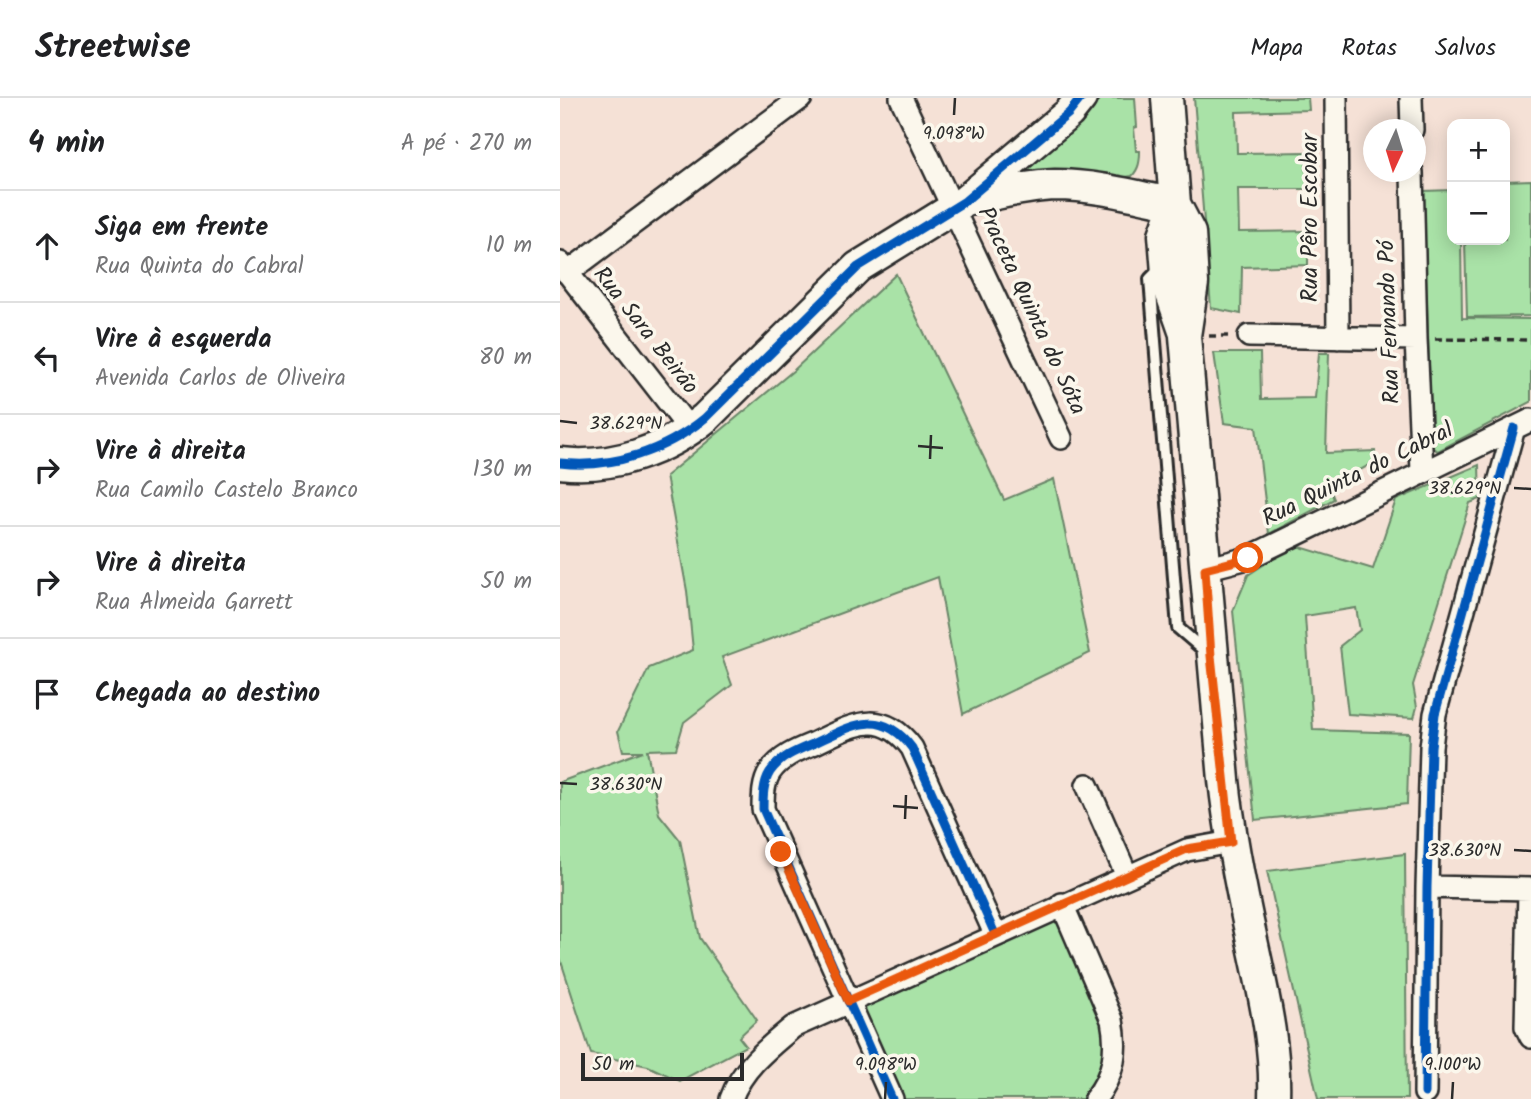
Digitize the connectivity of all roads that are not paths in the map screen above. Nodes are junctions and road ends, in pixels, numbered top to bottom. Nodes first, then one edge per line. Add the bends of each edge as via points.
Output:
1 (801, 98) edge
2 (901, 98) edge
3 (1081, 98) edge
4 (1167, 98) edge
5 (1336, 98) edge
6 (1411, 98) edge
7 (1412, 119) edge
8 (1412, 182) edge
9 (959, 204) junction
10 (1175, 204) junction
11 (1166, 263) junction
12 (564, 268) edge
13 (1185, 336) junction
14 (1249, 337) dead end
15 (1338, 338) junction
16 (1416, 340) junction
17 (1522, 424) edge
18 (690, 430) junction
19 (1061, 438) dead end
20 (560, 463) edge
21 (1181, 469) junction
22 (1422, 471) junction
23 (1205, 569) junction
24 (1211, 656) junction
25 (1087, 785) dead end
26 (1231, 842) junction
27 (1127, 876) junction
28 (1427, 887) junction
29 (1530, 889) edge
30 (1062, 904) junction
31 (995, 934) junction
32 (848, 1001) junction
33 (1531, 1037) edge
34 (1425, 1093) dead end
35 (731, 1099) edge
36 (892, 1099) edge
37 (1095, 1099) edge
38 (1274, 1099) edge

1 - 12 street
2 - 9 street, Praceta Quinta do Sóta
3 - 9 main road
4 - 10 main road
5 - 15 street, Rua Pêro Escobar
6 - 7 street
8 - 16 street, Rua Fernando Pó
9 - 10 main road via 1027,187 1056,185
9 - 18 main road via 858,267
9 - 19 street, Praceta Quinta do Sóta
10 - 11 main road via 1164,235
10 - 13 main road via 1190,233 1193,283
11 - 13 main road via 1168,285
11 - 21 lane via 1150,279
12 - 18 street, Rua Sara Beirão
13 - 21 main road
14 - 15 street
15 - 16 street
16 - 22 street, Rua Fernando Pó
17 - 22 street, Rua Quinta do Cabral
17 - 28 street via 1435,714
18 - 20 main road via 633,457
21 - 23 main road
21 - 24 lane via 1178,628
22 - 23 street, Rua Quinta do Cabral via 1248,558
23 - 24 main road
24 - 26 main road
25 - 27 street
26 - 27 street via 1187,849
26 - 38 main road via 1270,1027
27 - 30 street
28 - 29 street
28 - 34 street
29 - 33 street via 1526,1027
30 - 31 street
30 - 37 street via 1115,1035 1111,1071
31 - 32 street
31 - 32 street via 912,748 890,727 858,723 780,759 768,774 763,793 763,809
32 - 35 street via 793,1027 766,1049 742,1076
32 - 36 street

